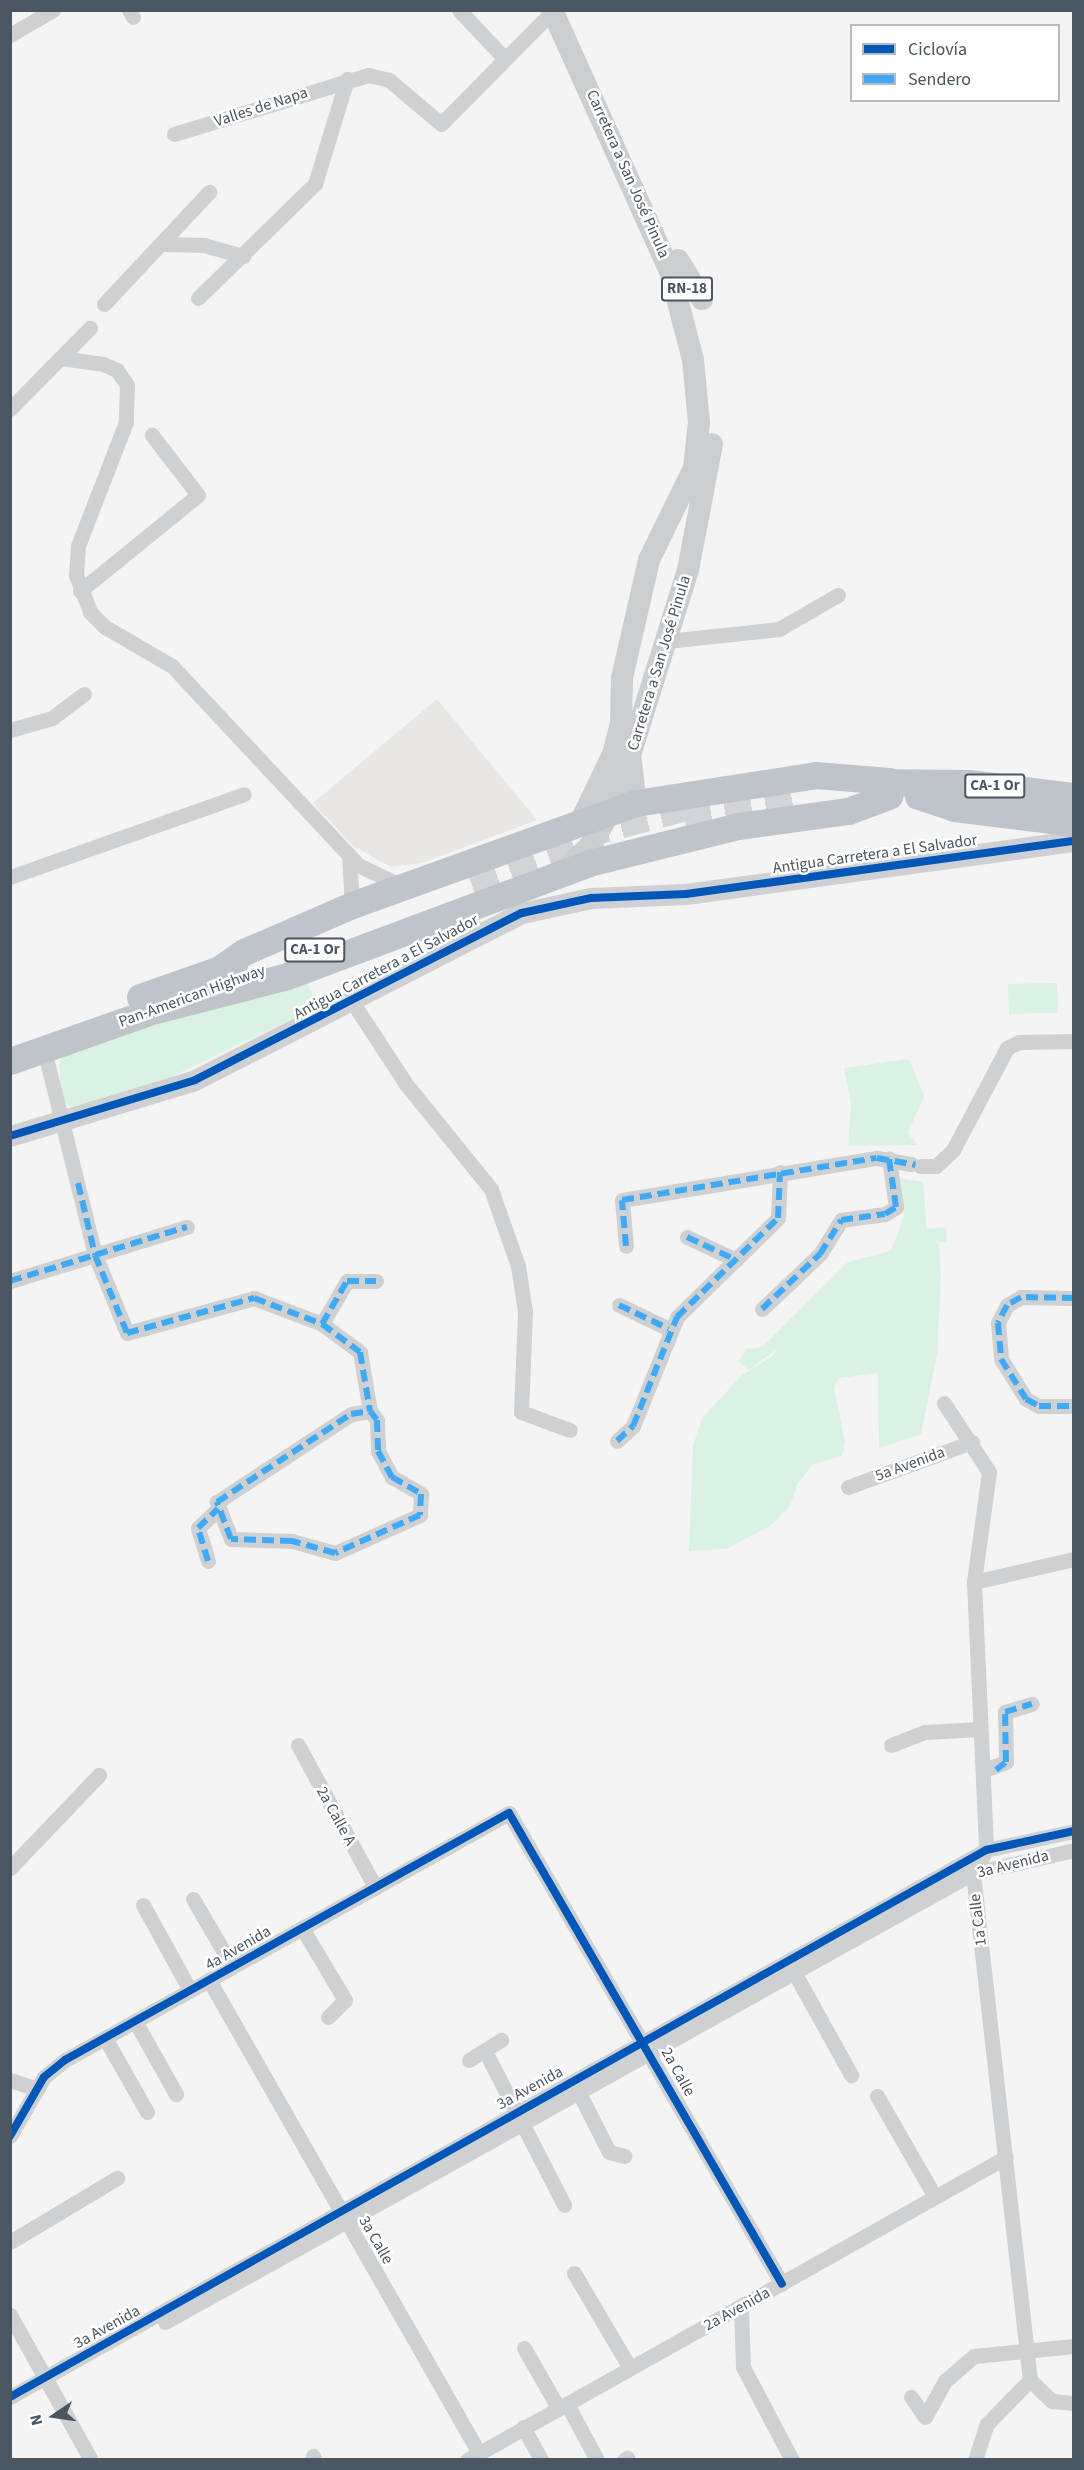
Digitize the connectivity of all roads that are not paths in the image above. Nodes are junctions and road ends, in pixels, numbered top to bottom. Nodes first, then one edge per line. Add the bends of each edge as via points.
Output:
1 (52, 10) edge
2 (459, 10) edge
3 (569, 10) edge
4 (552, 11) edge
5 (10, 35) edge
6 (505, 59) junction
7 (347, 79) junction
8 (174, 134) dead end
9 (209, 192) dead end
10 (164, 244) junction
11 (243, 256) junction
12 (678, 260) junction
13 (198, 298) dead end
14 (702, 298) dead end
15 (104, 304) dead end
16 (90, 328) dead end
17 (61, 358) junction
18 (10, 409) edge
19 (152, 435) dead end
20 (653, 549) junction
21 (80, 591) junction
22 (838, 595) dead end
23 (667, 641) junction
24 (654, 684) junction
25 (84, 694) dead end
26 (646, 708) junction
27 (10, 730) edge
28 (608, 769) junction
29 (845, 775) junction
30 (1074, 782) edge
31 (910, 785) junction
32 (244, 794) dead end
33 (797, 795) tunnel mouth
34 (1074, 796) edge
35 (636, 803) junction
36 (954, 808) junction
37 (848, 811) junction
38 (580, 823) junction
39 (1068, 827) edge
40 (539, 837) junction
41 (636, 850) junction
42 (349, 855) junction
43 (589, 863) junction
44 (10, 877) edge
45 (403, 886) junction
46 (352, 905) junction
47 (366, 946) junction
48 (218, 970) junction
49 (169, 999) junction
50 (353, 1003) junction
51 (10, 1041) edge
52 (1074, 1041) edge
53 (44, 1049) junction
54 (10, 1060) edge
55 (63, 1122) junction
56 (10, 1136) edge
57 (889, 1158) junction
58 (780, 1172) junction
59 (187, 1227) dead end
60 (687, 1237) dead end
61 (626, 1246) dead end
62 (95, 1255) junction
63 (736, 1260) junction
64 (10, 1281) edge
65 (376, 1281) dead end
66 (1074, 1298) edge
67 (619, 1305) dead end
68 (762, 1309) dead end
69 (322, 1324) junction
70 (669, 1329) junction
71 (944, 1403) dead end
72 (1074, 1406) edge
73 (370, 1411) junction
74 (570, 1430) dead end
75 (616, 1442) dead end
76 (972, 1442) junction
77 (848, 1487) dead end
78 (218, 1509) junction
79 (1074, 1559) edge
80 (208, 1561) dead end
81 (974, 1582) junction
82 (1032, 1704) dead end
83 (979, 1729) junction
84 (298, 1745) dead end
85 (891, 1745) dead end
86 (984, 1770) junction
87 (99, 1775) dead end
88 (509, 1813) joint
89 (1074, 1831) edge
90 (986, 1850) junction
91 (1074, 1850) edge
92 (10, 1868) edge
93 (973, 1873) junction
94 (937, 1885) junction
95 (375, 1887) junction
96 (193, 1899) dead end
97 (143, 1905) dead end
98 (302, 1928) junction
99 (231, 1964) junction
100 (794, 1972) junction
101 (209, 1980) junction
102 (190, 1990) junction
103 (328, 2017) dead end
104 (135, 2021) junction
105 (105, 2038) junction
106 (501, 2040) dead end
107 (647, 2045) junction
108 (484, 2051) junction
109 (469, 2060) dead end
110 (851, 2075) dead end
111 (10, 2080) edge
112 (575, 2087) junction
113 (38, 2089) junction
114 (176, 2094) dead end
115 (877, 2096) dead end
116 (147, 2112) dead end
117 (518, 2119) junction
118 (10, 2136) edge
119 (626, 2156) dead end
120 (1006, 2157) junction
121 (117, 2178) dead end
122 (934, 2195) junction
123 (564, 2205) dead end
124 (346, 2215) junction
125 (10, 2242) edge
126 (574, 2273) dead end
127 (782, 2284) junction
128 (741, 2309) junction
129 (10, 2315) edge
130 (1074, 2346) edge
131 (524, 2348) dead end
132 (1030, 2351) junction
133 (630, 2368) junction
134 (1030, 2380) junction
135 (47, 2382) junction
136 (10, 2397) edge
137 (910, 2397) dead end
138 (1074, 2403) edge
139 (563, 2407) junction
140 (10, 2409) edge
141 (523, 2427) junction
142 (473, 2456) edge
143 (91, 2460) edge
144 (541, 2460) edge
145 (597, 2460) edge
146 (792, 2460) edge
147 (975, 2460) edge

1 - 5 street
2 - 6 street
3 - 12 main road, Carretera a San José Pinula / RN-18 via 627,132
4 - 6 street, Valles de Napa
4 - 20 main road, Carretera a San José Pinula / RN-18 via 649,218 670,271 693,360 698,452 679,505
6 - 7 street, Valles de Napa via 441,124 389,80
7 - 8 street, Valles de Napa
7 - 11 street via 315,184
9 - 10 street
10 - 11 street via 204,245
10 - 15 street
11 - 13 street
12 - 14 main road
12 - 23 main road, Carretera a San José Pinula / RN-18 via 705,357 712,444 698,528
16 - 17 street
17 - 18 street
17 - 21 street via 117,370 129,399 126,422 78,546
19 - 21 street via 198,495
20 - 24 main road via 676,544 682,554 654,655
20 - 28 main road, Carretera a San José Pinula / RN-18 via 622,678 621,723
21 - 42 street via 105,627 172,666 198,690
22 - 23 street via 778,629
23 - 24 main road, Carretera a San José Pinula / RN-18
24 - 26 main road, Carretera a San José Pinula / RN-18
25 - 27 street via 52,718
26 - 35 main road, Carretera a San José Pinula / RN-18 via 628,765
26 - 47 main road via 611,810 591,844 556,878 475,917
28 - 38 main road, Carretera a San José Pinula / RN-18
28 - 40 main road
29 - 31 highway
29 - 31 highway
29 - 35 highway via 777,779
30 - 31 highway via 991,771
31 - 33 highway, CA-1 Or
31 - 34 highway, CA-1 Or
31 - 36 highway
31 - 37 highway
31 - 39 highway, CA-1 Or
32 - 44 street
35 - 38 highway
35 - 41 highway via 645,836
36 - 37 highway
36 - 39 highway
37 - 41 highway via 738,826
38 - 40 highway
38 - 43 highway via 576,842
39 - 50 street, Antigua Carretera a El Salvador via 686,894 591,898 532,910 491,926
40 - 45 highway
41 - 43 highway
42 - 45 street via 367,871
42 - 46 street
43 - 47 highway
45 - 46 highway
46 - 48 highway via 244,952
47 - 49 highway via 287,976
48 - 49 highway, Pan-American Highway / CA-1 Or
48 - 49 highway, Pan-American Highway / CA-1 Or via 470,882
49 - 51 highway, Pan-American Highway / CA-1 Or
49 - 53 highway, Pan-American Highway / CA-1 Or
50 - 55 street, Antigua Carretera a El Salvador via 195,1080
50 - 74 street via 406,1084 491,1189 518,1266 525,1311 521,1412
52 - 57 street via 1019,1042 1007,1048 953,1150 936,1166
53 - 54 highway, Pan-American Highway / CA-1 Or
53 - 55 street
55 - 56 street, Antigua Carretera a El Salvador
55 - 62 street
57 - 58 street
57 - 68 street via 896,1207 885,1214 841,1220 820,1254
58 - 61 street via 622,1200
58 - 63 street via 778,1218
59 - 62 street
60 - 63 street
62 - 64 street
62 - 69 street via 127,1333 254,1299
63 - 70 street
65 - 69 street via 347,1281
66 - 72 street via 1016,1299 998,1323 1001,1359 1026,1399 1039,1406
67 - 70 street
69 - 73 street via 360,1352
70 - 75 street via 633,1426
71 - 76 street
73 - 78 street via 351,1414 283,1455 217,1502
73 - 78 street via 377,1420 378,1451 392,1477 421,1494 420,1515 414,1520 327,1553 292,1541 231,1539
76 - 77 street, 5a Avenida
76 - 81 street via 989,1472
78 - 80 street via 198,1528
79 - 81 street
81 - 83 street
82 - 86 street via 1005,1712 1006,1762
83 - 85 street via 925,1732
83 - 86 street
84 - 95 street, 2a Calle A
86 - 90 street
87 - 92 street
88 - 95 street, 4a Avenida
88 - 107 street, 2a Calle
89 - 90 street, 3a Avenida
90 - 93 street, 1a Calle
90 - 94 street, 3a Avenida
91 - 93 street, 3a Avenida
93 - 94 street, 3a Avenida
93 - 120 street, 1a Calle
94 - 100 street, 3a Avenida
94 - 107 street, 3a Avenida
95 - 98 street, 4a Avenida
96 - 99 street
97 - 102 street
98 - 99 street, 4a Avenida
98 - 103 street via 345,2000
99 - 101 street, 4a Avenida
100 - 107 street, 3a Avenida
100 - 110 street
101 - 102 street, 4a Avenida
101 - 124 street, 3a Calle
102 - 104 street, 4a Avenida
104 - 105 street, 4a Avenida
104 - 114 street
105 - 113 street, 4a Avenida via 54,2068
105 - 116 street
106 - 108 street
107 - 112 street, 3a Avenida
107 - 127 street, 2a Calle
108 - 109 street
108 - 117 street
111 - 113 street
112 - 117 street, 3a Avenida
112 - 119 street via 609,2152
113 - 118 street, 4a Avenida
115 - 122 street
117 - 123 street
117 - 124 street, 3a Avenida
120 - 122 street, 2a Avenida
120 - 132 street, 1a Calle
121 - 125 street
122 - 127 street, 2a Avenida
124 - 135 street, 3a Avenida
124 - 142 street, 3a Calle
126 - 133 street
127 - 128 street, 2a Avenida
128 - 133 street, 2a Avenida
128 - 146 street via 743,2367
129 - 135 street
130 - 132 street
131 - 139 street
132 - 134 street, 1a Calle
132 - 137 street via 963,2362 925,2417
133 - 139 street, 2a Avenida
134 - 138 street via 1052,2401
134 - 147 street via 987,2424
135 - 136 street, 3a Avenida
135 - 140 street, 3a Avenida
135 - 143 street
139 - 141 street, 2a Avenida
139 - 145 street
141 - 142 street, 2a Avenida
141 - 144 street

